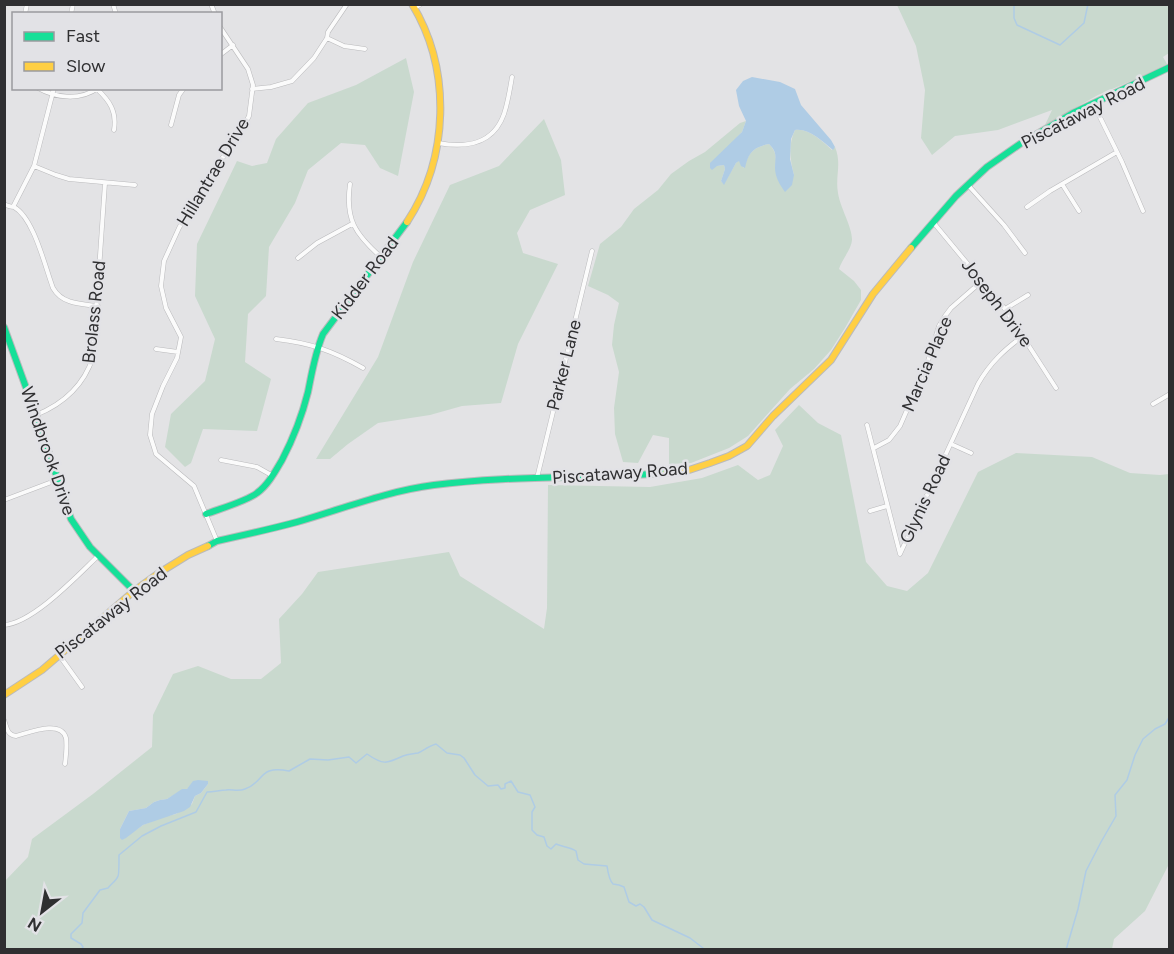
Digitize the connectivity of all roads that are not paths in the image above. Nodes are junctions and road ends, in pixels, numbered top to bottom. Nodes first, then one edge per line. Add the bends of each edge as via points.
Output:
1 (347, 4) edge
2 (416, 6) edge
3 (222, 30) edge
4 (327, 38) junction
5 (232, 45) junction
6 (365, 49) dead end
7 (222, 53) edge
8 (1169, 67) edge
9 (512, 77) dead end
10 (252, 89) junction
11 (43, 90) edge
12 (53, 90) edge
13 (96, 90) edge
14 (99, 90) edge
15 (182, 90) edge
16 (52, 94) junction
17 (1093, 103) junction
18 (171, 125) dead end
19 (114, 130) dead end
20 (438, 143) junction
21 (1117, 152) junction
22 (34, 166) junction
23 (105, 183) junction
24 (350, 184) dead end
25 (1062, 184) junction
26 (135, 185) dead end
27 (968, 185) junction
28 (4, 204) edge
29 (13, 207) junction
30 (1027, 207) dead end
31 (1079, 211) dead end
32 (1143, 211) dead end
33 (933, 222) junction
34 (352, 224) junction
35 (592, 251) dead end
36 (1025, 254) dead end
37 (381, 257) junction
38 (298, 258) dead end
39 (982, 281) junction
40 (1028, 295) dead end
41 (98, 306) junction
42 (1005, 309) junction
43 (4, 327) edge
44 (1023, 336) junction
45 (276, 339) dead end
46 (317, 346) junction
47 (156, 349) dead end
48 (178, 352) junction
49 (363, 368) dead end
50 (1056, 388) dead end
51 (1170, 394) edge
52 (1153, 404) dead end
53 (36, 415) junction
54 (867, 425) dead end
55 (951, 444) junction
56 (874, 448) junction
57 (971, 453) dead end
58 (221, 460) dead end
59 (273, 476) junction
60 (537, 478) junction
61 (57, 480) junction
62 (4, 500) edge
63 (887, 506) junction
64 (870, 511) dead end
65 (206, 514) junction
66 (217, 541) junction
67 (98, 556) junction
68 (134, 591) junction
69 (4, 625) edge
70 (58, 655) junction
71 (82, 687) dead end
72 (4, 694) edge
73 (4, 720) edge
74 (65, 764) dead end

1 - 4 street
2 - 20 main road, Kidder Road via 436,69 441,105
3 - 5 street, Hillantrae Drive
4 - 6 street
4 - 10 street via 292,81
5 - 7 street
5 - 10 street, Hillantrae Drive via 248,69
8 - 17 main road, Piscataway Road
9 - 20 street via 503,116 487,137 465,146
10 - 48 street, Hillantrae Drive via 249,116 207,178 164,261 161,286 166,308 181,337
11 - 16 street
12 - 16 street
13 - 16 street via 78,96
14 - 19 street via 111,106
15 - 18 street
16 - 22 street
17 - 21 street
17 - 27 main road, Piscataway Road via 1020,144
20 - 37 main road, Kidder Road via 418,203
21 - 25 street
21 - 32 street
22 - 23 street via 63,177
22 - 29 street
23 - 26 street
23 - 41 street, Brolass Road
24 - 34 street
25 - 30 street
25 - 31 street
27 - 33 main road, Piscataway Road
27 - 36 street
28 - 29 street
29 - 41 street via 35,236 56,294 76,304
33 - 39 street, Joseph Drive
33 - 60 main road, Piscataway Road via 882,282 831,360 742,449 696,469 672,473
34 - 37 street
34 - 38 street
35 - 60 street, Parker Lane
37 - 46 main road, Kidder Road
39 - 42 street, Joseph Drive
39 - 56 street, Marcia Place via 945,316 900,426 889,440
40 - 42 street
41 - 53 street, Brolass Road via 89,370 67,396
42 - 44 street, Joseph Drive
43 - 53 main road, Windbrook Drive
44 - 50 street, Joseph Drive
44 - 55 street, Glynis Road via 986,371
45 - 46 street
46 - 49 street
46 - 59 main road, Kidder Road via 303,408
47 - 48 street
48 - 65 street via 152,414 150,435 156,454 194,486
51 - 52 street
53 - 61 main road, Windbrook Drive
54 - 56 street, Glynis Road
55 - 57 street
55 - 63 street, Glynis Road via 900,554
56 - 63 street, Glynis Road
58 - 59 street via 257,467
59 - 65 main road, Kidder Road via 255,495
60 - 66 main road, Piscataway Road via 415,487
61 - 62 street
61 - 67 main road, Windbrook Drive via 71,519
63 - 64 street
65 - 66 street
66 - 68 main road, Piscataway Road
67 - 68 main road, Windbrook Drive
67 - 69 street via 32,614
68 - 70 main road, Piscataway Road
70 - 71 street
70 - 72 main road, Piscataway Road
73 - 74 street via 13,736 46,728 62,732 66,738

